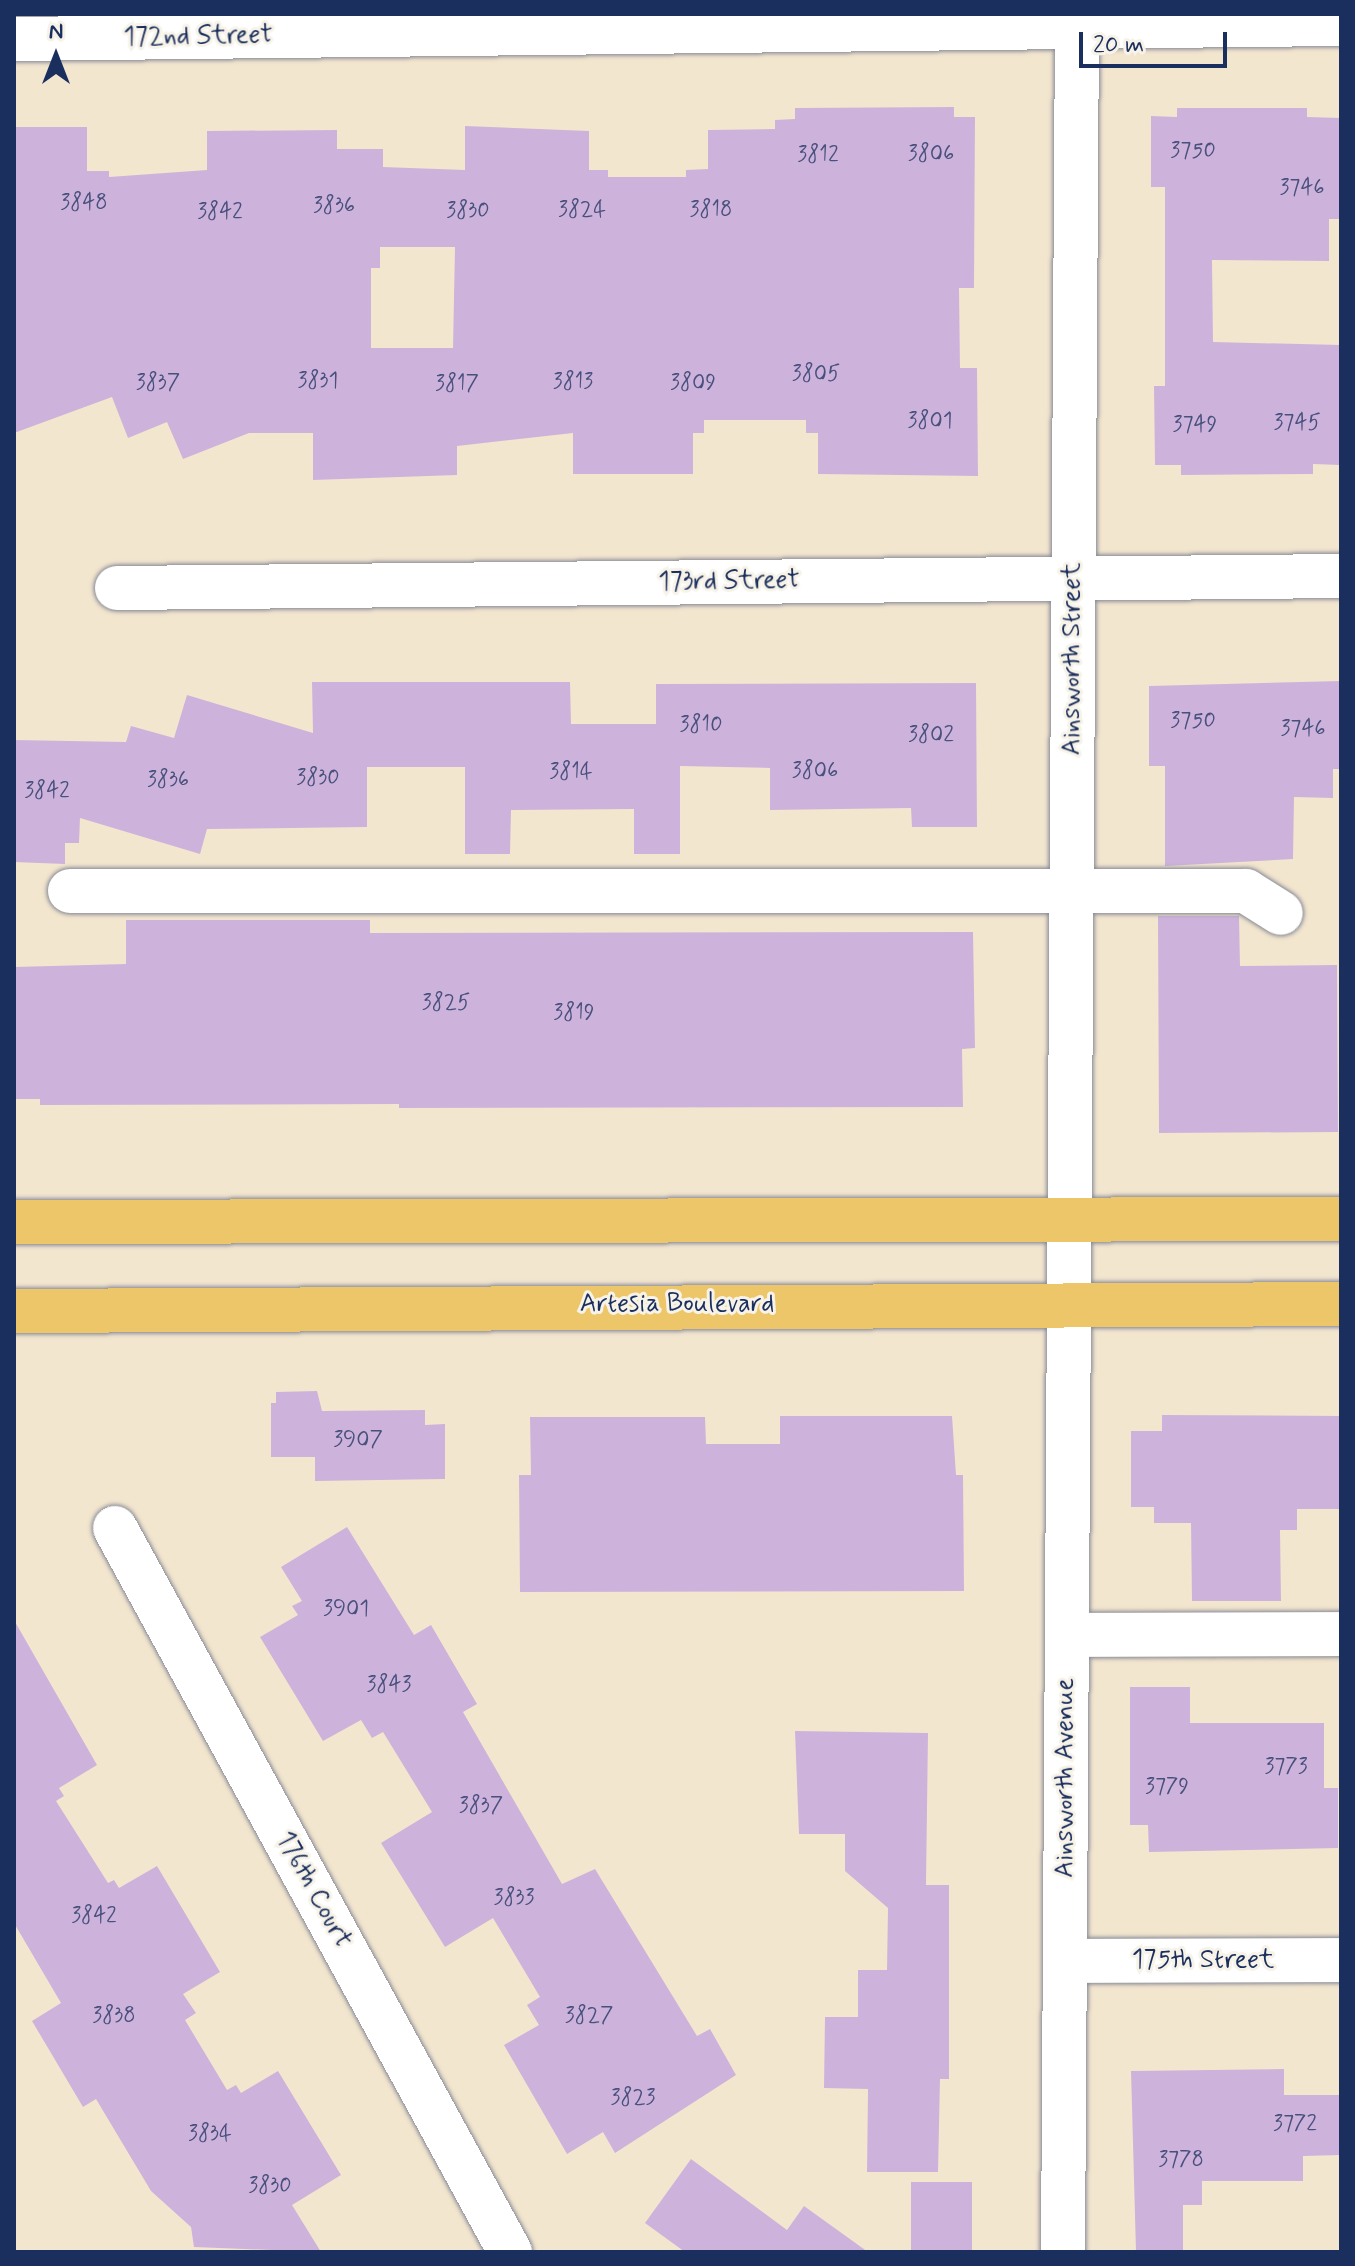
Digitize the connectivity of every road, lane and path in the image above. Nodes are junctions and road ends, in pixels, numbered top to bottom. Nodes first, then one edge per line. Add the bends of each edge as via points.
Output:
1 (1077, 21) edge
2 (1341, 24) edge
3 (14, 39) edge
4 (1341, 576) edge
5 (1073, 579) junction
6 (117, 588) dead end
7 (70, 891) dead end
8 (1071, 893) junction
9 (1281, 913) dead end
10 (1069, 1217) junction
11 (1341, 1219) edge
12 (14, 1222) edge
13 (1069, 1304) junction
14 (1341, 1304) edge
15 (14, 1311) edge
16 (115, 1528) dead end
17 (1341, 1634) edge
18 (1067, 1635) junction
19 (1341, 1960) edge
20 (1065, 1961) junction
21 (510, 2252) edge
22 (1063, 2252) edge

1 - 2 street, 172nd Street
1 - 3 street, 172nd Street
1 - 5 street, Ainsworth Street
4 - 5 street, 173rd Street
5 - 6 street, 173rd Street
5 - 8 street, Ainsworth Street
7 - 8 street
8 - 9 street via 1246,891
8 - 10 street, Ainsworth Street
10 - 11 main road
10 - 12 main road
10 - 13 street, Ainsworth Street
13 - 14 main road, Artesia Boulevard
13 - 15 main road, Artesia Boulevard
13 - 18 street, Ainsworth Avenue
16 - 21 street, 176th Court
17 - 18 street
18 - 20 street, Ainsworth Avenue
19 - 20 street, 175th Street
20 - 22 street, Ainsworth Avenue

